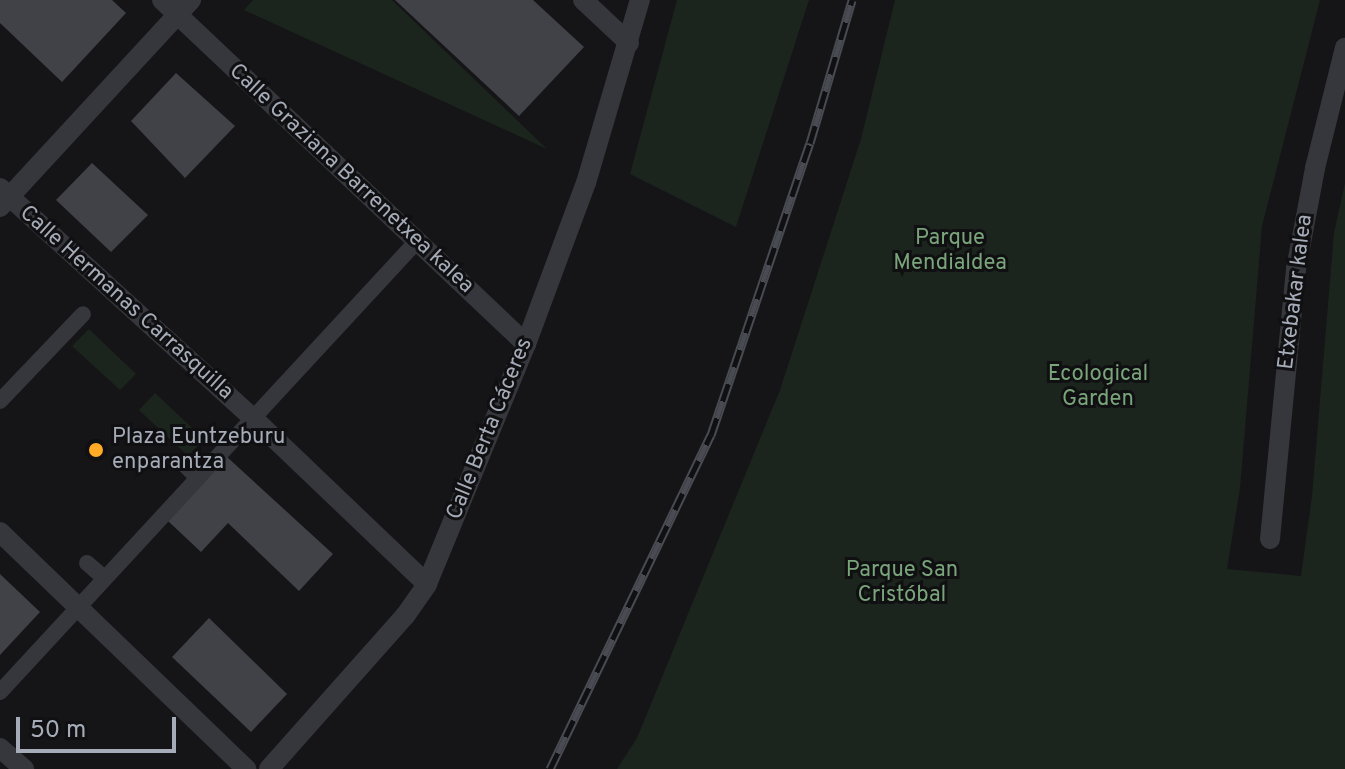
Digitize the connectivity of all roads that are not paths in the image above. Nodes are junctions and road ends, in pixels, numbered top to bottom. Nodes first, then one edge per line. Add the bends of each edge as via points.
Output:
1 (583, 0) edge
2 (640, 0) edge
3 (177, 5) edge
4 (629, 43) junction
5 (1345, 48) edge
6 (3, 197) edge
7 (417, 241) junction
8 (83, 314) dead end
9 (526, 344) junction
10 (0, 401) edge
11 (253, 418) junction
12 (182, 462) dead end
13 (197, 477) junction
14 (0, 532) edge
15 (1270, 539) dead end
16 (87, 563) dead end
17 (104, 578) junction
18 (427, 584) junction
19 (78, 607) junction
20 (0, 692) edge
21 (0, 748) edge
22 (24, 769) edge
23 (246, 769) edge
24 (269, 769) edge

1 - 4 street
2 - 4 street, Calle Berta Cáceres
3 - 6 street
3 - 7 street, Calle Graziana Barrenetxea kalea
4 - 9 street, Calle Berta Cáceres via 586,183
5 - 15 street, Etxebakar kalea via 1296,269
6 - 11 street, Calle Hermanas Carrasquilla
7 - 9 street, Calle Graziana Barrenetxea kalea
7 - 11 street
8 - 10 street via 21,390
9 - 18 street, Calle Berta Cáceres
11 - 13 street
11 - 18 street, Calle Hermanas Carrasquilla
12 - 13 street
13 - 17 street
14 - 19 street
16 - 17 street
17 - 19 street
18 - 24 street, Calle Berta Cáceres
19 - 20 street
19 - 23 street
21 - 22 street

